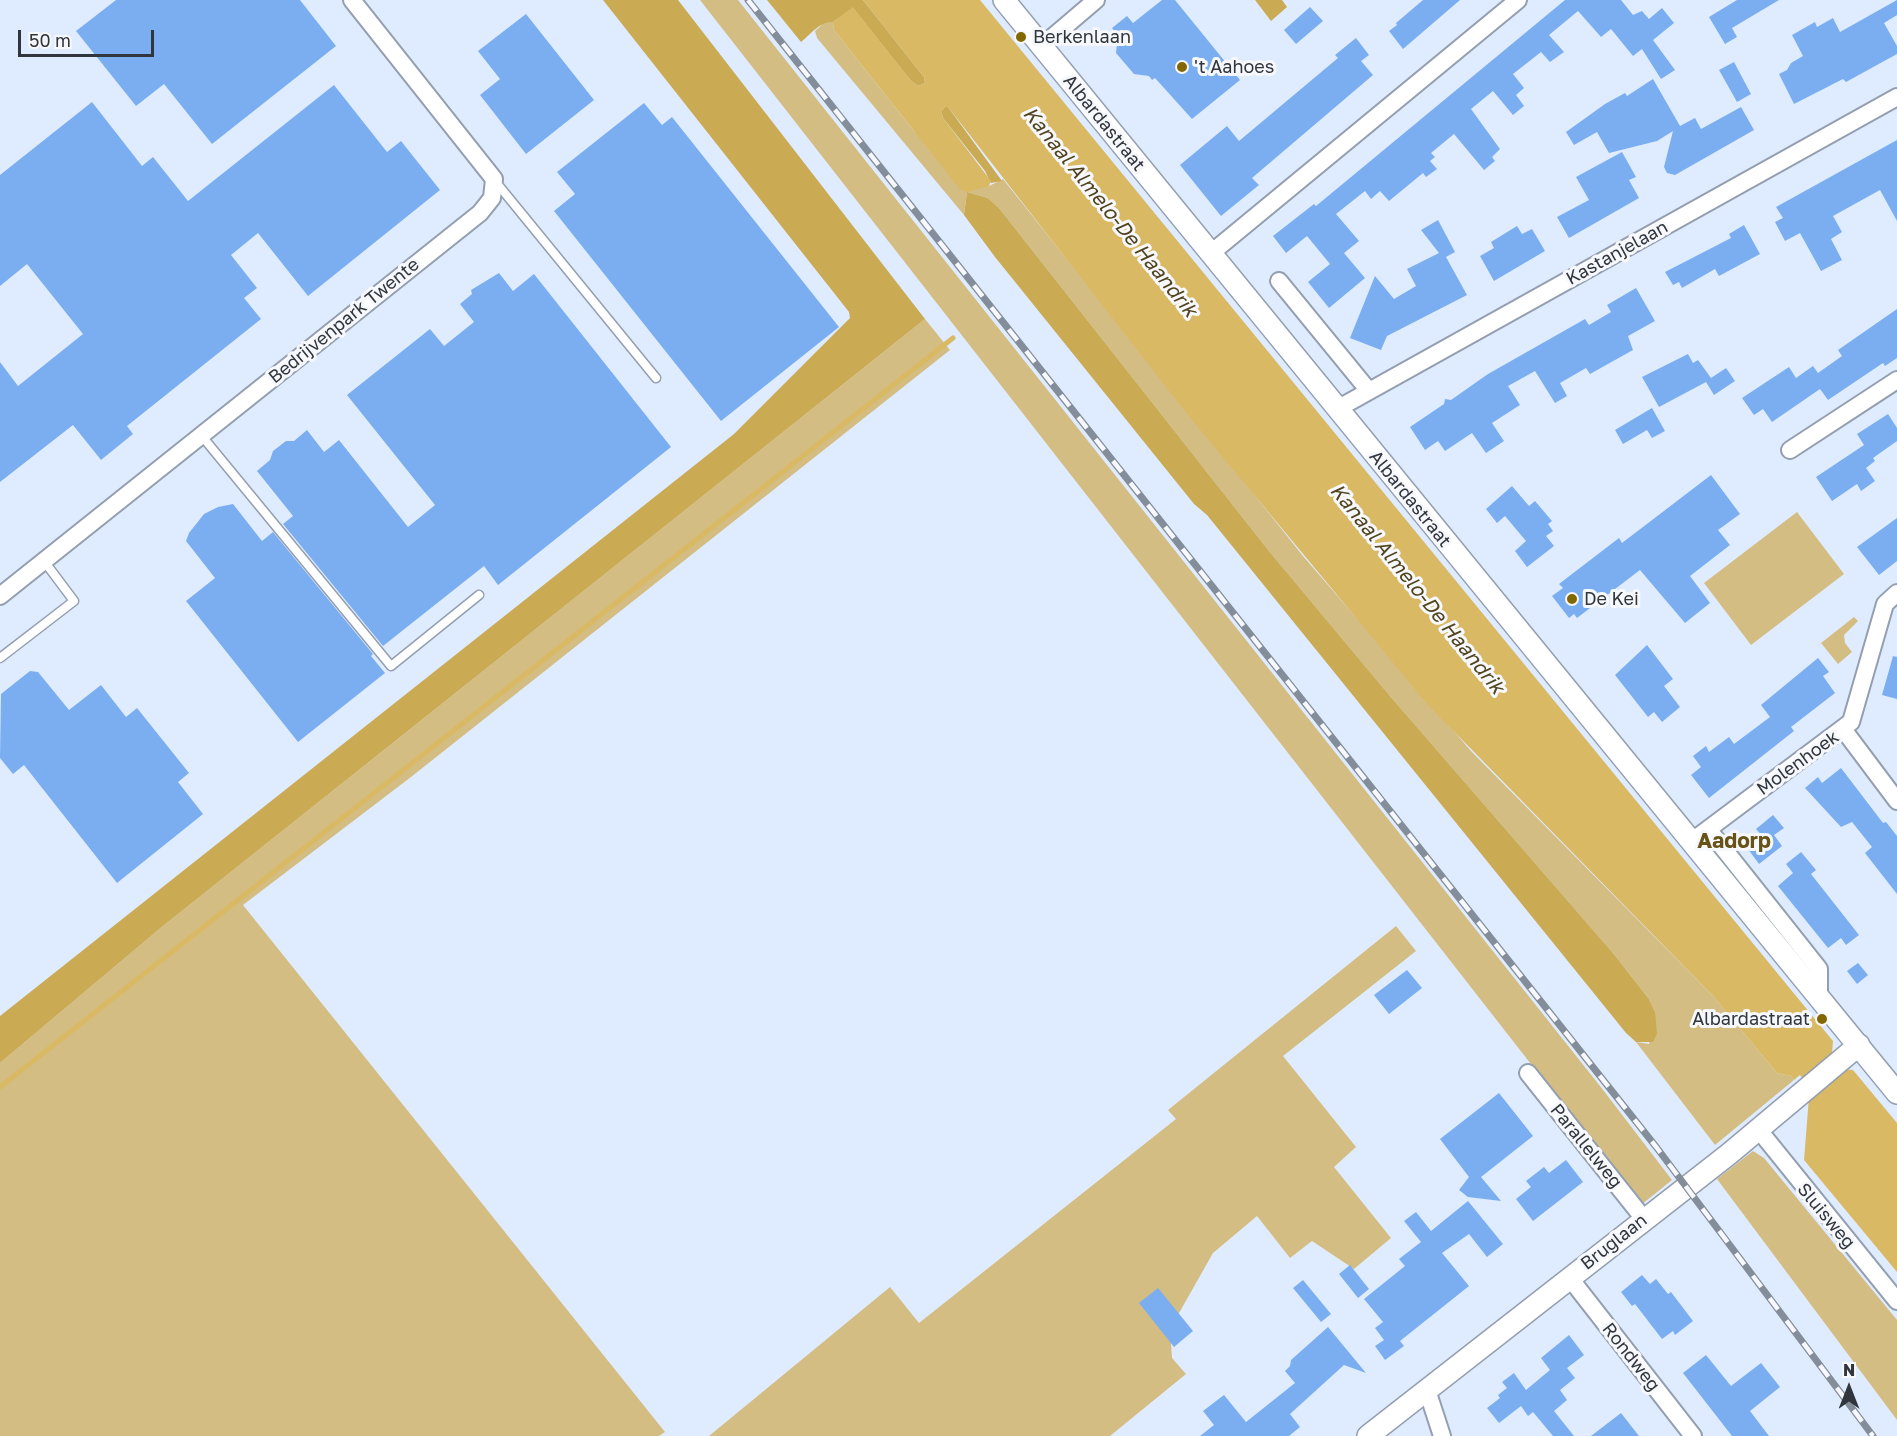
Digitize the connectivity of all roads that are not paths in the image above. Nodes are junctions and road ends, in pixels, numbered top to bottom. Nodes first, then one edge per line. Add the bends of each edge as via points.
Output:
1 (352, 0) edge
2 (1004, 0) edge
3 (1096, 0) edge
4 (1518, 0) edge
5 (1042, 46) junction
6 (1897, 97) edge
7 (494, 179) junction
8 (1210, 254) junction
9 (1279, 281) dead end
10 (656, 378) dead end
11 (1897, 380) edge
12 (1369, 391) junction
13 (1337, 410) junction
14 (201, 435) junction
15 (1790, 450) dead end
16 (44, 561) junction
17 (3, 588) edge
18 (1897, 594) edge
19 (478, 595) dead end
20 (0, 658) edge
21 (1844, 729) junction
22 (1897, 801) edge
23 (1708, 829) junction
24 (1691, 842) junction
25 (1819, 997) junction
26 (1859, 1045) junction
27 (1528, 1073) dead end
28 (1897, 1093) edge
29 (1758, 1129) junction
30 (1644, 1219) junction
31 (1569, 1277) junction
32 (1897, 1301) edge
33 (1427, 1390) junction
34 (1368, 1436) edge
35 (1442, 1436) edge
36 (1693, 1436) edge

1 - 7 street
2 - 5 street, Albardastraat
3 - 5 street
4 - 8 street
5 - 8 street, Albardastraat
6 - 12 street, Kastanjelaan
7 - 10 lane
7 - 14 street, Bedrijvenpark Twente via 492,198 480,213
8 - 13 street, Albardastraat
9 - 12 street
11 - 15 street
12 - 13 street, Kastanjelaan
13 - 24 street, Albardastraat
14 - 16 street, Bedrijvenpark Twente
14 - 19 lane via 391,666
16 - 17 street, Bedrijvenpark Twente
16 - 20 lane via 74,601
18 - 21 street, Molenhoek via 1885,604 1851,722
21 - 22 street
21 - 23 street, Molenhoek
23 - 24 street, Molenhoek
23 - 25 street via 1819,969
24 - 25 street, Albardastraat
25 - 26 street, Albardastraat
26 - 28 street, Albardastraat
26 - 29 street, Bruglaan
27 - 30 street, Parallelweg
29 - 30 street, Bruglaan
29 - 32 street, Sluisweg
30 - 31 street, Bruglaan
31 - 33 street, Bruglaan
31 - 36 street, Rondweg
33 - 34 street, Bruglaan
33 - 35 street

